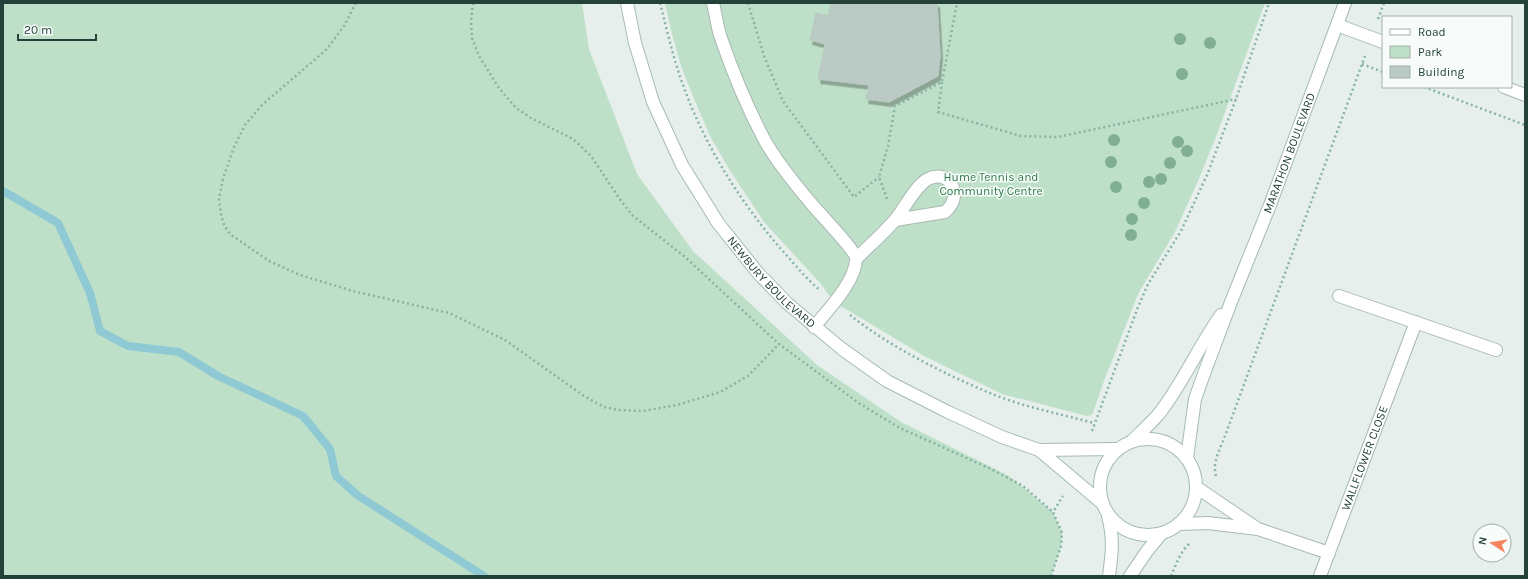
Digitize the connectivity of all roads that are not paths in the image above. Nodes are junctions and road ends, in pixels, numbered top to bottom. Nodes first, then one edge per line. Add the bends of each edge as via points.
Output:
1 (627, 3) edge
2 (713, 3) edge
3 (1345, 3) edge
4 (1337, 25) junction
5 (1377, 40) edge
6 (1507, 88) edge
7 (1525, 95) edge
8 (895, 220) junction
9 (856, 259) junction
10 (1339, 296) dead end
11 (1231, 302) junction
12 (1416, 322) junction
13 (814, 327) junction
14 (1496, 350) dead end
15 (1132, 441) junction
16 (1118, 449) junction
17 (1039, 450) junction
18 (1187, 458) junction
19 (1196, 488) junction
20 (1105, 508) junction
21 (1179, 524) junction
22 (1258, 529) junction
23 (1161, 534) junction
24 (1329, 553) junction
25 (1108, 576) edge
26 (1130, 576) edge
27 (1320, 576) edge

1 - 13 street, NEWBURY BOULEVARD via 635,43 653,102 682,165 718,223 758,274
2 - 9 street via 733,71 764,140 792,181 851,248
3 - 4 street, MARATHON BOULEVARD
4 - 5 street
4 - 11 street, MARATHON BOULEVARD
6 - 7 street
8 - 8 street via 926,180 934,177 944,178 950,183 955,192 954,199 951,207 945,212
8 - 9 street
9 - 13 street via 848,284
10 - 12 street
11 - 15 street, MARATHON BOULEVARD via 1209,332 1158,415
11 - 18 street, MARATHON BOULEVARD via 1195,399
12 - 14 street
12 - 24 street, WALLFLOWER CLOSE
13 - 17 street, NEWBURY BOULEVARD via 887,380 995,434
15 - 16 street
15 - 18 street via 1162,441 1176,448
16 - 17 street, NEWBURY BOULEVARD
16 - 20 street via 1108,460 1102,474 1100,489
17 - 20 street, NEWBURY BOULEVARD via 1074,478
18 - 19 street via 1194,472
19 - 21 street via 1188,514
19 - 22 street
20 - 23 street via 1117,525 1131,532 1146,536
20 - 25 street via 1112,533
21 - 22 street via 1208,523
21 - 23 street
22 - 24 street
23 - 26 street
24 - 27 street, WALLFLOWER CLOSE

